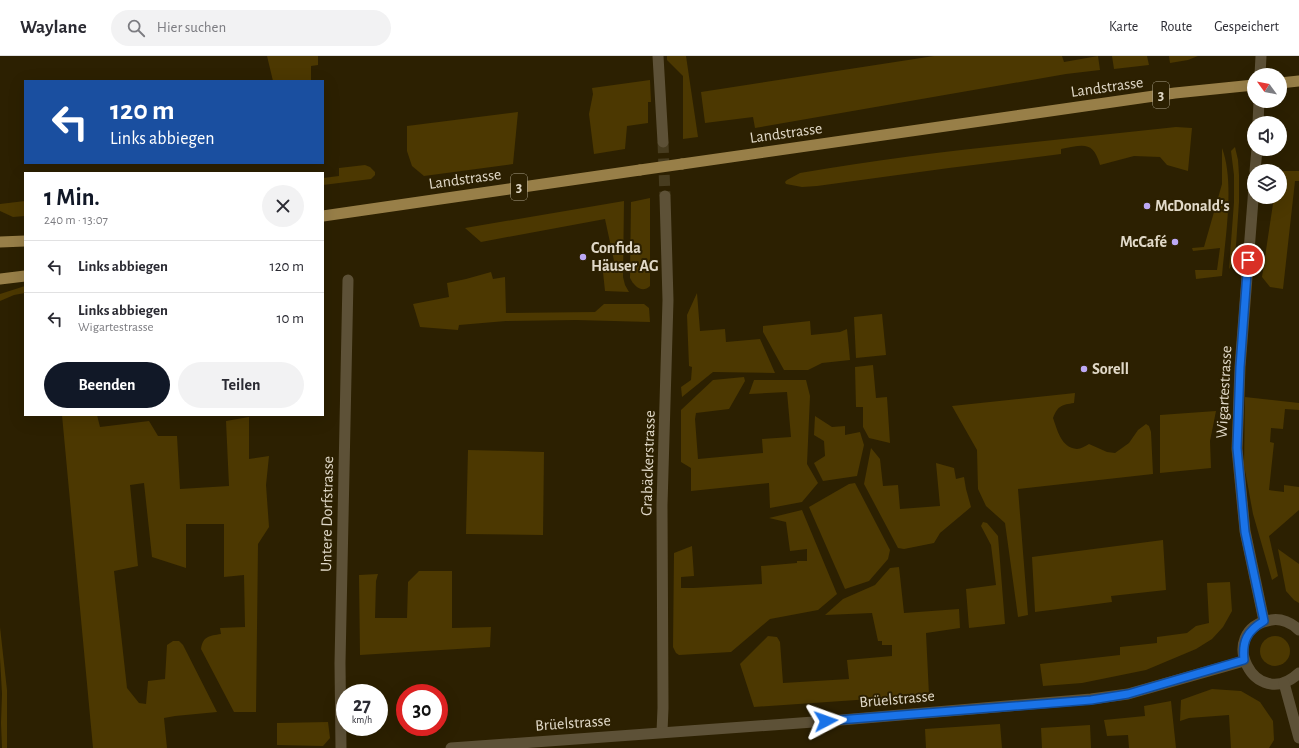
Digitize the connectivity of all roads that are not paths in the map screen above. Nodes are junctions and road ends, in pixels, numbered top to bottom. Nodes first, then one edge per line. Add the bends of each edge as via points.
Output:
1 (658, 56) edge
2 (1260, 56) edge
3 (1260, 68) edge
4 (1299, 81) edge
5 (1287, 82) edge
6 (1247, 86) edge
7 (663, 142) tunnel mouth
8 (665, 196) tunnel mouth
9 (1253, 204) edge
10 (324, 216) edge
11 (24, 241) edge
12 (0, 242) edge
13 (24, 276) edge
14 (0, 279) edge
15 (348, 280) dead end
16 (1264, 621) junction
17 (1299, 630) edge
18 (1244, 660) junction
19 (1299, 673) edge
20 (1284, 683) junction
21 (662, 732) junction
22 (1299, 738) edge
23 (341, 748) edge
24 (451, 748) edge

1 - 7 street
2 - 3 street
4 - 5 main road
6 - 10 main road, Landstrasse / 3, bridge via 1182,92
8 - 21 street, Grabäckerstrasse via 668,300 662,505
9 - 16 street, Wigartestrasse via 1240,367 1237,448 1245,532
11 - 12 main road
13 - 14 main road
15 - 23 street, Untere Dorfstrasse via 340,663
16 - 17 street via 1286,621
16 - 18 street via 1256,626 1244,641
18 - 20 street via 1252,674 1264,682
18 - 21 street, Brüelstrasse via 1128,694 1091,700
19 - 20 street
20 - 22 street
21 - 24 street, Brüelstrasse

